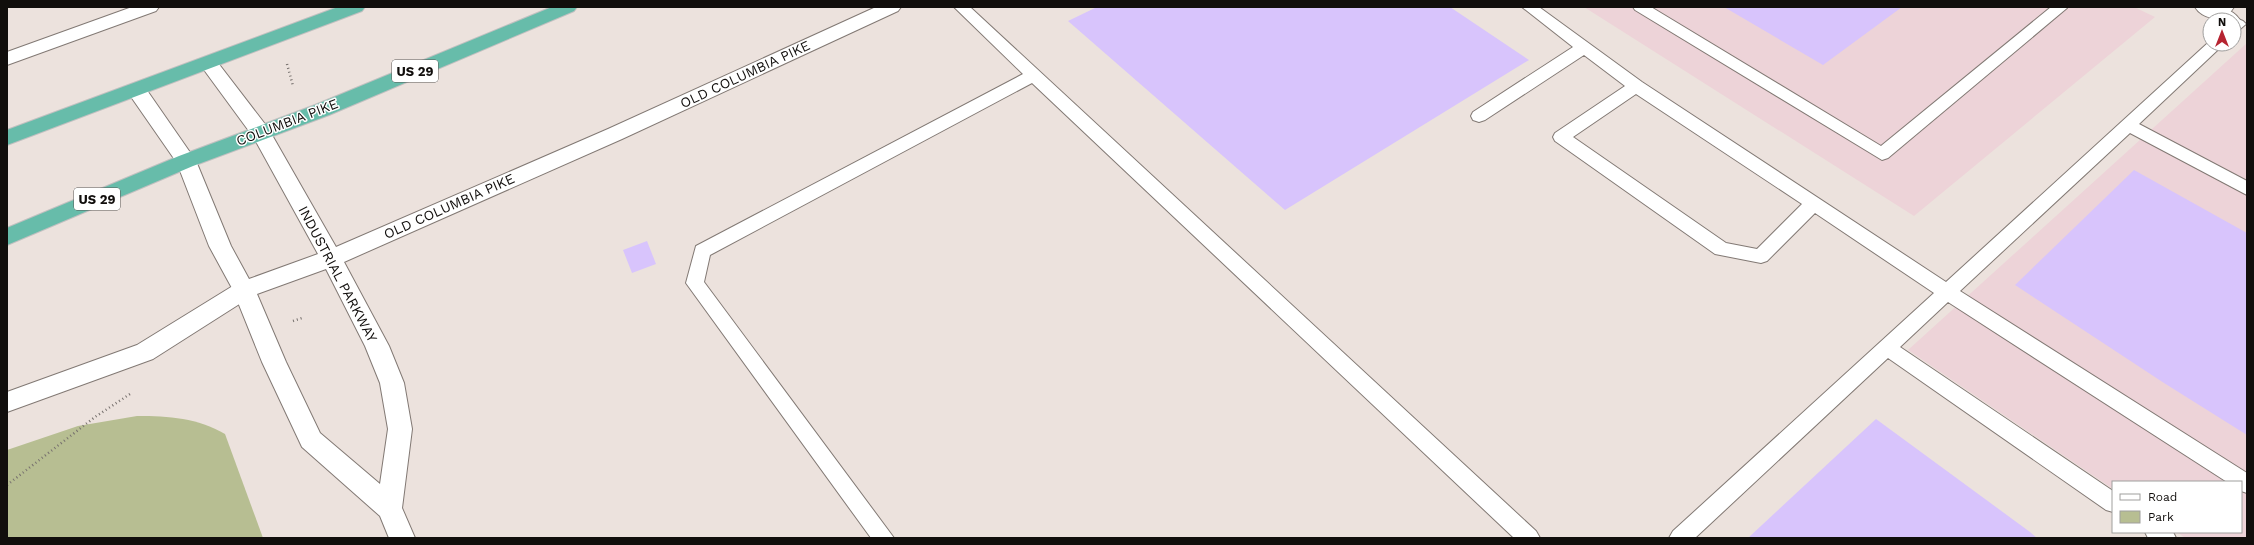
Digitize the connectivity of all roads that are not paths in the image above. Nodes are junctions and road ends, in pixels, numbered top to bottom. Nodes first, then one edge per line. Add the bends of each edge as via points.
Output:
1 (150, 7) edge
2 (356, 7) edge
3 (568, 7) edge
4 (892, 7) edge
5 (961, 7) edge
6 (1529, 7) edge
7 (1640, 7) edge
8 (2058, 7) edge
9 (1585, 47) junction
10 (2207, 52) edge
11 (7, 59) edge
12 (208, 63) junction
13 (1034, 75) junction
14 (1636, 86) junction
15 (137, 91) junction
16 (1479, 116) dead end
17 (2128, 125) junction
18 (261, 132) junction
19 (7, 138) edge
20 (186, 160) junction
21 (2247, 189) edge
22 (1813, 204) junction
23 (7, 237) edge
24 (332, 258) junction
25 (244, 290) junction
26 (1947, 292) junction
27 (1887, 348) junction
28 (7, 402) edge
29 (2247, 484) edge
30 (2112, 501) edge
31 (389, 508) junction
32 (402, 538) edge
33 (883, 538) edge
34 (1529, 538) edge
35 (1680, 538) edge

1 - 11 street
2 - 12 highway
3 - 18 highway, COLUMBIA PIKE / US 29 via 322,110
4 - 24 street, OLD COLUMBIA PIKE via 615,134
5 - 13 lane
6 - 9 lane
7 - 8 lane via 1882,154 2060,8
9 - 14 lane
9 - 16 lane
10 - 17 lane
12 - 15 highway
12 - 18 street, INDUSTRIAL PARKWAY
13 - 33 lane via 702,251 695,283
13 - 34 lane
14 - 22 lane
14 - 22 lane via 1561,137 1721,249 1761,256
15 - 19 highway
15 - 20 street
17 - 21 lane
17 - 26 lane
18 - 20 highway, COLUMBIA PIKE / US 29
18 - 24 street, INDUSTRIAL PARKWAY
20 - 23 highway, COLUMBIA PIKE / US 29
20 - 25 street via 220,246
22 - 26 lane
24 - 25 street, OLD COLUMBIA PIKE
24 - 31 street, INDUSTRIAL PARKWAY via 377,346 392,383 400,429
25 - 28 street, OLD COLUMBIA PIKE via 145,352
25 - 31 street via 311,440
26 - 27 lane
26 - 29 lane
27 - 30 lane
27 - 35 lane
31 - 32 street

